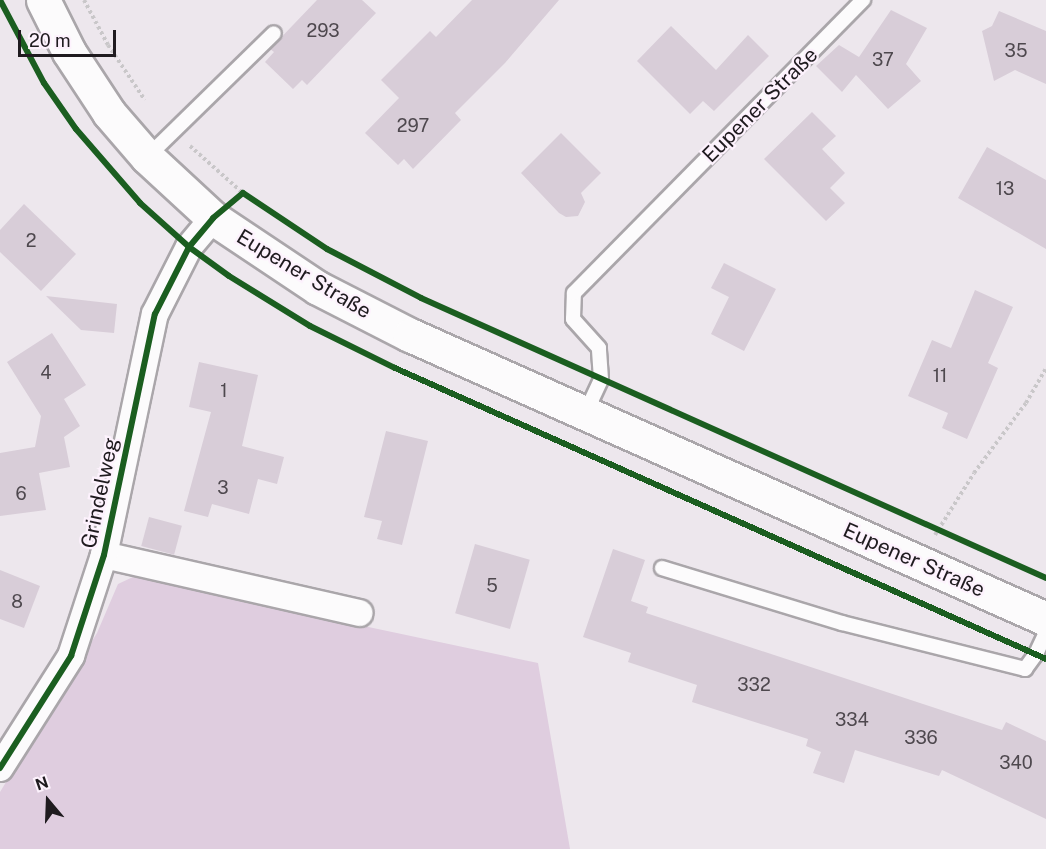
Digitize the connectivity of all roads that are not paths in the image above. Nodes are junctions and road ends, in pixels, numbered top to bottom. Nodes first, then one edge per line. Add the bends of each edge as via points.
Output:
1 (43, 0) edge
2 (863, 0) edge
3 (274, 33) dead end
4 (147, 157) junction
5 (213, 218) junction
6 (585, 414) junction
7 (104, 555) junction
8 (662, 568) dead end
9 (360, 613) dead end
10 (1046, 619) edge
11 (1046, 633) edge
12 (0, 768) edge

1 - 4 main road, Eupener Straße via 69,52 98,96
2 - 6 lane, Eupener Straße via 574,293 573,319 599,348 601,379
3 - 4 lane
4 - 5 main road, Eupener Straße
5 - 6 main road, Eupener Straße via 318,288 410,335
5 - 7 street, Grindelweg via 189,247 155,314
6 - 10 main road, Eupener Straße
7 - 9 street, Grindelweg
7 - 12 street, Grindelweg via 71,656
8 - 11 lane via 842,623 1025,669

